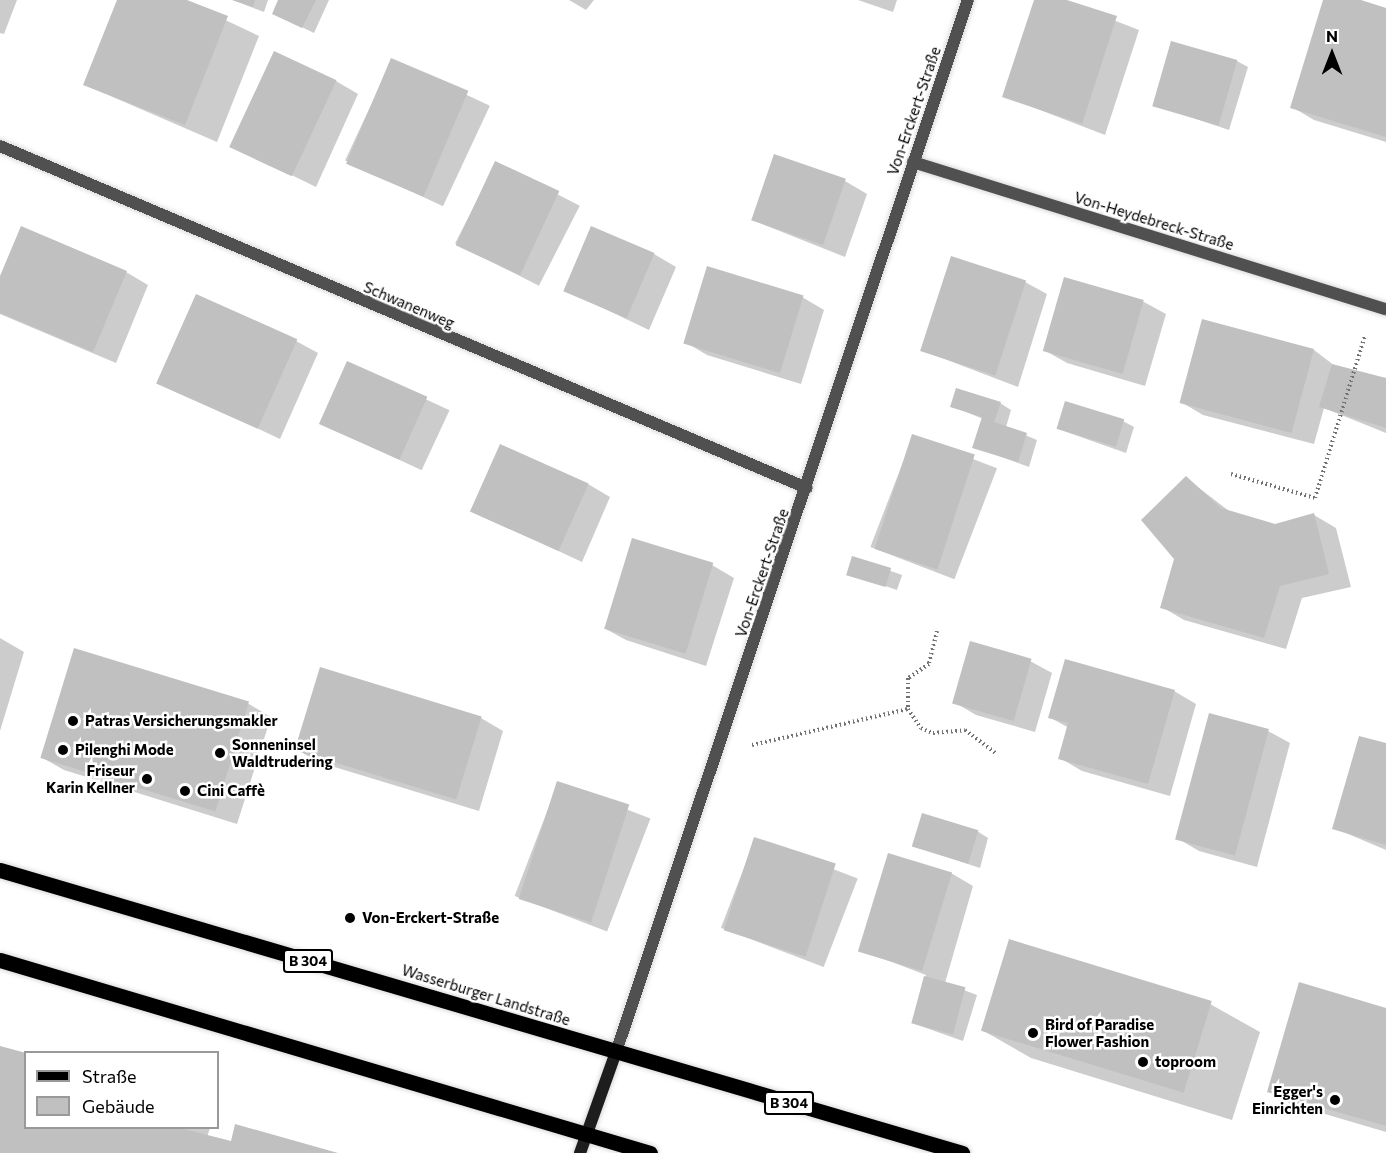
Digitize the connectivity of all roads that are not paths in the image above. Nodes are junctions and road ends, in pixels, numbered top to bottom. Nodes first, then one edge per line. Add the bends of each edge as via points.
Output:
1 (968, 0) edge
2 (0, 146) edge
3 (913, 162) junction
4 (1380, 307) edge
5 (807, 489) junction
6 (0, 870) edge
7 (0, 960) edge
8 (616, 1052) junction
9 (587, 1135) junction
10 (580, 1153) edge
11 (650, 1153) edge
12 (962, 1153) edge

1 - 3 street, Von-Erckert-Straße
2 - 5 street, Schwanenweg
3 - 4 street, Von-Heydebreck-Straße
3 - 5 street, Von-Erckert-Straße
5 - 8 street, Von-Erckert-Straße
6 - 8 main road, Wasserburger Landstraße / B 304
7 - 9 main road
8 - 9 street, Von-Erckert-Straße
8 - 12 main road, Wasserburger Landstraße / B 304
9 - 10 street, Von-Erckert-Straße
9 - 11 main road

